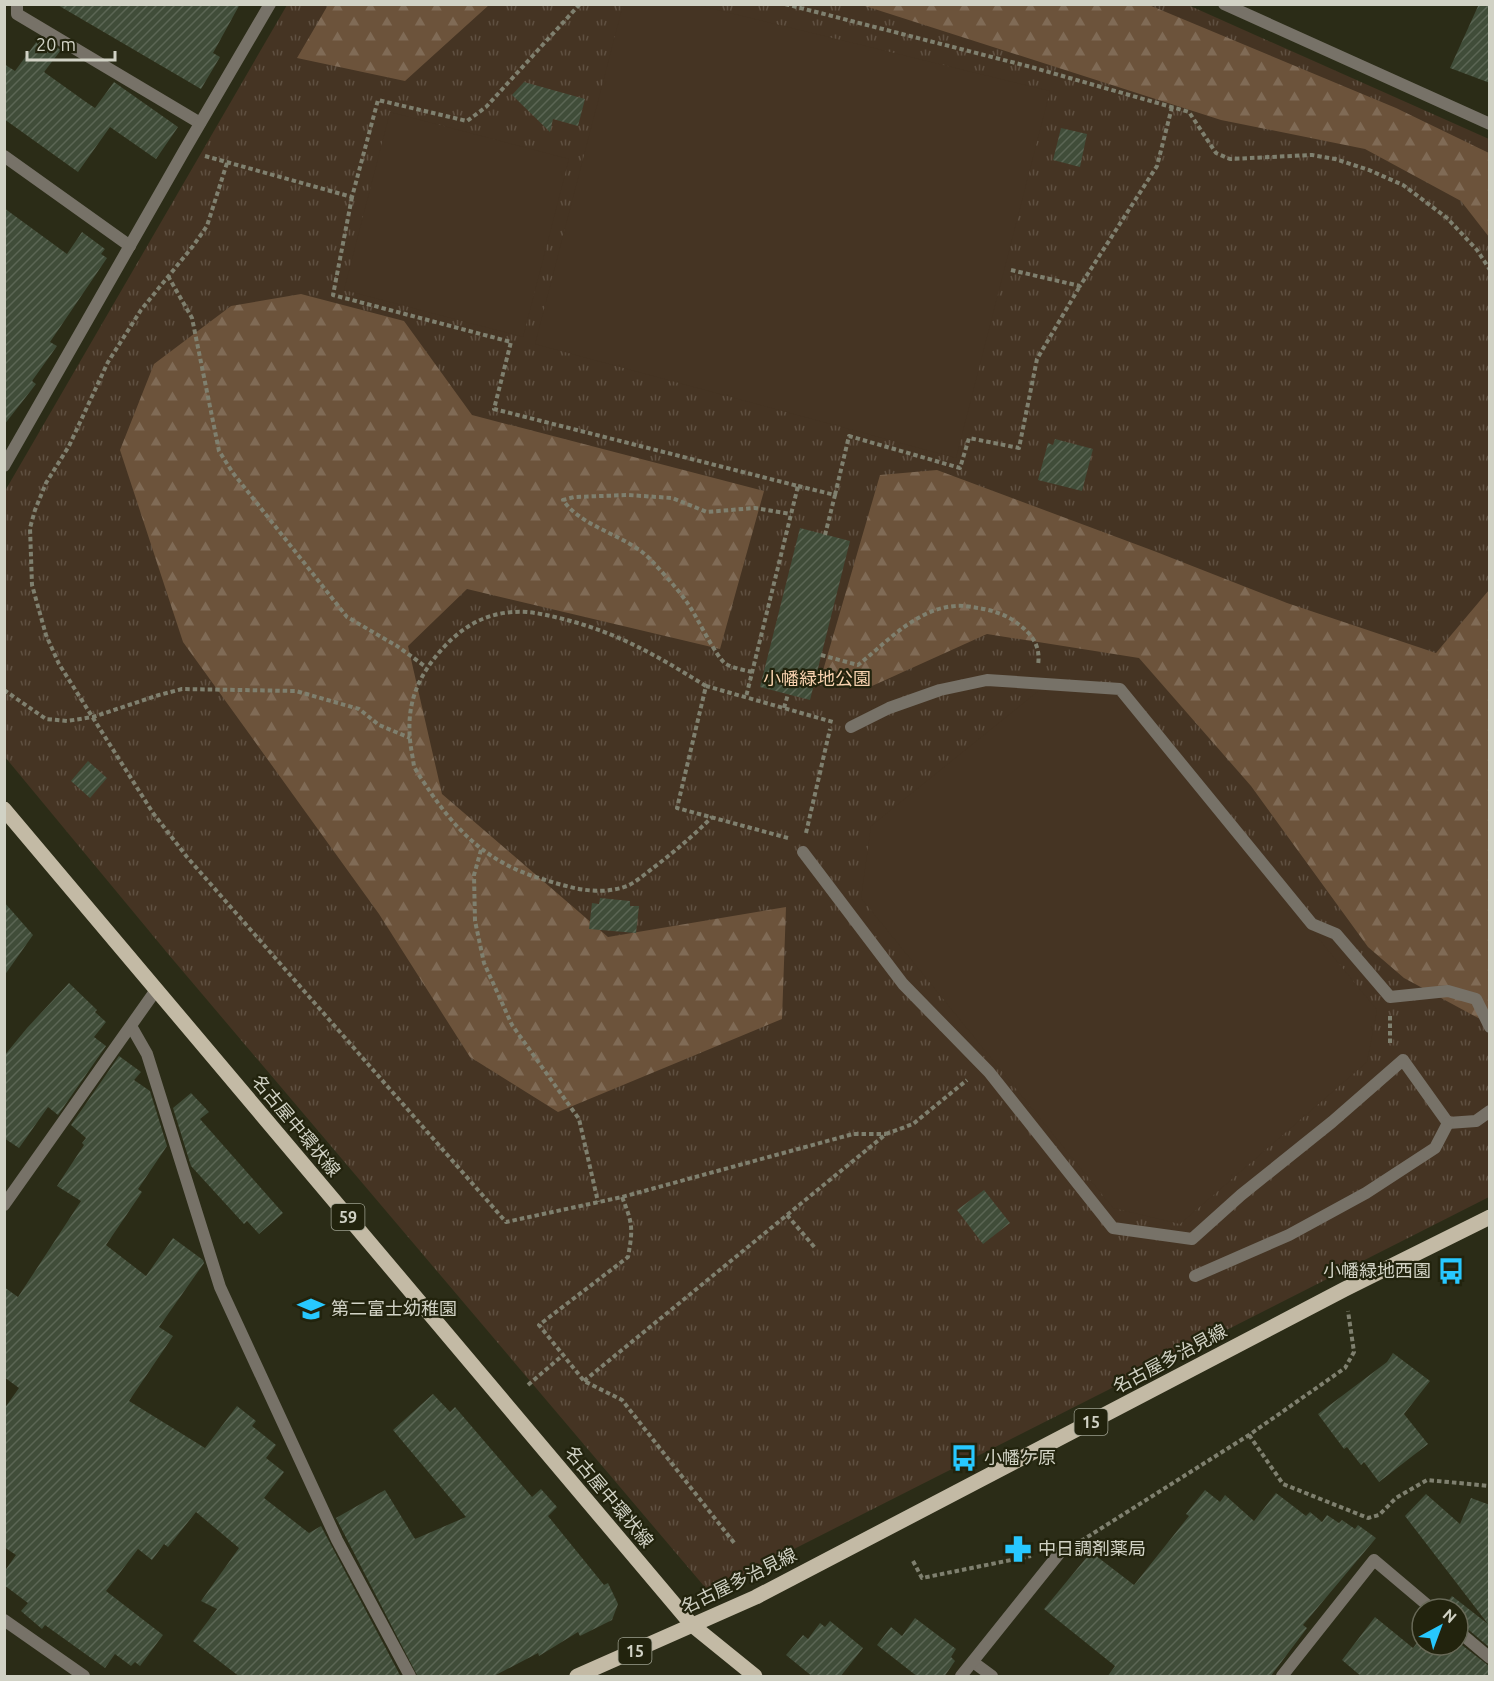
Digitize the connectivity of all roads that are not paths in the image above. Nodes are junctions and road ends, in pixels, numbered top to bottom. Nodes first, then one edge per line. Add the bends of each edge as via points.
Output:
1 (17, 4) edge
2 (270, 4) edge
3 (1224, 4) edge
4 (200, 123) junction
5 (1490, 124) edge
6 (4, 156) edge
7 (130, 246) junction
8 (6, 459) edge
9 (851, 726) road end
10 (4, 809) edge
11 (804, 848) road end
12 (156, 990) junction
13 (131, 1026) junction
14 (1490, 1027) edge
15 (1490, 1111) edge
16 (1449, 1123) junction
17 (9, 1190) edge
18 (4, 1205) edge
19 (1490, 1217) edge
20 (1195, 1276) dead end
21 (1062, 1550) road end
22 (1418, 1597) edge
23 (4, 1620) edge
24 (692, 1625) junction
25 (1470, 1641) edge
26 (1490, 1658) edge
27 (973, 1662) junction
28 (84, 1677) edge
29 (410, 1677) edge
30 (577, 1677) edge
31 (755, 1677) edge
32 (961, 1677) edge
33 (992, 1677) edge
34 (1282, 1677) edge

1 - 4 street via 17,14
2 - 4 street
3 - 5 street
4 - 7 street
6 - 7 street
7 - 8 street
9 - 14 street via 940,690 987,680 1120,688 1312,924 1335,934 1390,997 1448,991 1476,999
10 - 12 main road, 名古屋中環状線 / 59
11 - 16 street via 903,984 984,1066 1113,1228 1192,1239 1403,1060
12 - 13 street
12 - 24 main road, 名古屋中環状線 / 59
13 - 17 street
13 - 29 street via 147,1054 220,1287 337,1540
15 - 16 street via 1476,1120
16 - 20 street via 1435,1148 1366,1193 1289,1236
17 - 18 street
19 - 24 main road, 名古屋多治見線 / 15 via 766,1592
21 - 27 street
22 - 34 street via 1374,1560
23 - 28 street
24 - 30 main road, 名古屋多治見線 / 15
24 - 31 main road, 名古屋中環状線 / 59
25 - 26 street
27 - 32 street
27 - 33 street

